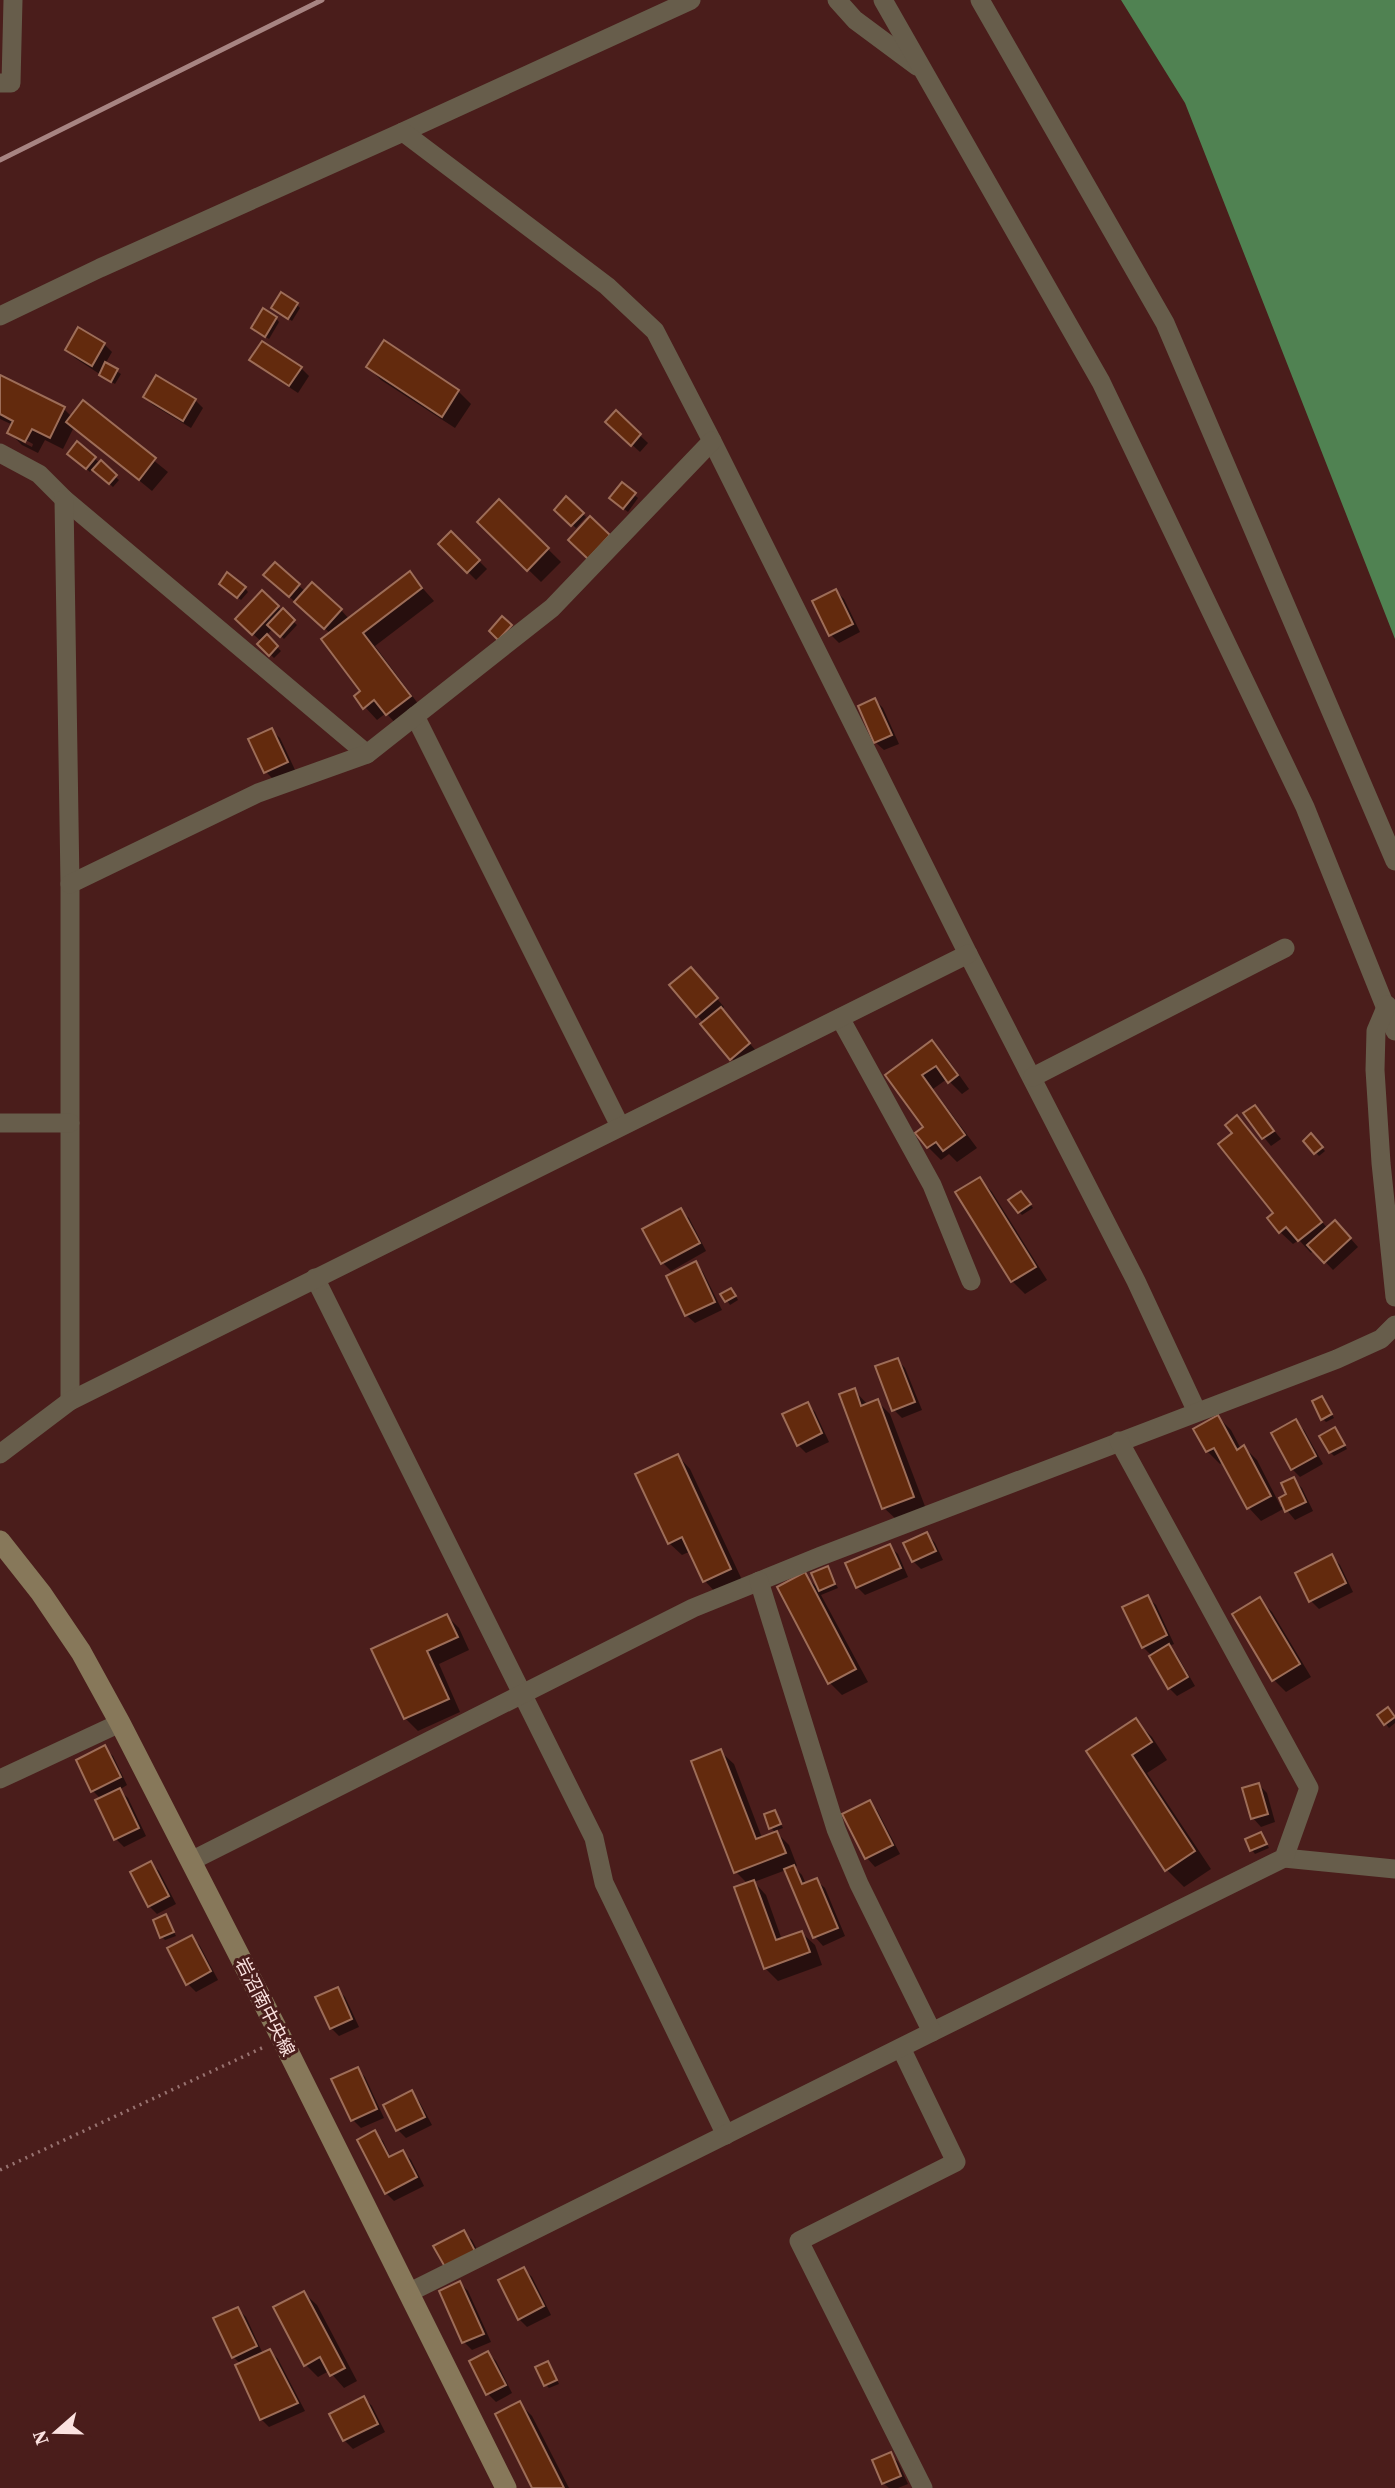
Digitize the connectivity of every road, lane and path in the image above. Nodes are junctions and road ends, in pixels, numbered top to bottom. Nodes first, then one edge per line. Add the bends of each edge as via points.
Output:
1 (13, 0) edge
2 (691, 0) edge
3 (837, 0) edge
4 (883, 0) edge
5 (980, 0) edge
6 (923, 71) junction
7 (0, 83) edge
8 (403, 132) junction
9 (0, 316) edge
10 (712, 441) junction
11 (0, 453) edge
12 (64, 499) junction
13 (415, 716) junction
14 (367, 754) junction
15 (1395, 861) edge
16 (70, 884) junction
17 (1285, 948) dead end
18 (968, 954) junction
19 (1387, 1005) junction
20 (839, 1018) junction
21 (1395, 1031) edge
22 (1032, 1077) junction
23 (0, 1123) edge
24 (70, 1123) junction
25 (620, 1126) junction
26 (315, 1278) junction
27 (971, 1280) dead end
28 (1395, 1297) edge
29 (1395, 1325) edge
30 (70, 1401) junction
31 (1197, 1412) junction
32 (1119, 1441) junction
33 (0, 1454) edge
34 (0, 1541) edge
35 (759, 1581) junction
36 (522, 1694) junction
37 (120, 1723) junction
38 (0, 1779) edge
39 (1284, 1858) junction
40 (191, 1861) junction
41 (1395, 1869) edge
42 (932, 2032) junction
43 (282, 2039) junction
44 (901, 2048) junction
45 (726, 2135) junction
46 (0, 2171) edge
47 (408, 2293) junction
48 (506, 2488) edge
49 (922, 2488) edge

1 - 7 street via 11,83
2 - 8 street
3 - 6 street via 855,20
4 - 6 street
5 - 15 street via 1165,323
6 - 19 street via 1101,382 1305,807
8 - 9 street
8 - 10 street via 607,286 655,331
10 - 13 street via 552,608
10 - 18 street
11 - 12 street via 39,474
12 - 14 street
12 - 16 street
13 - 14 street
13 - 25 street
14 - 16 street via 258,793
16 - 24 street
17 - 22 street
18 - 20 street
18 - 22 street
19 - 21 street
19 - 28 street via 1376,1031 1376,1069
20 - 25 street
20 - 27 street via 932,1185
22 - 31 street
23 - 24 street
24 - 30 street
25 - 26 street
26 - 30 street
26 - 36 street
29 - 31 street via 1381,1339 1360,1349
30 - 33 street
31 - 32 street
32 - 35 street
32 - 39 street via 1309,1788
34 - 37 street, 岩沼南中央線 via 81,1652
35 - 36 street via 693,1608
35 - 42 street via 836,1829
36 - 40 street
36 - 45 street via 594,1838 604,1883
37 - 38 street
37 - 40 street, 岩沼南中央線
39 - 41 street
39 - 42 street
40 - 43 street, 岩沼南中央線
42 - 44 street
43 - 46 path
43 - 47 street, 岩沼南中央線
44 - 45 street
44 - 49 street via 956,2162 799,2241
45 - 47 street
47 - 48 street, 岩沼南中央線

